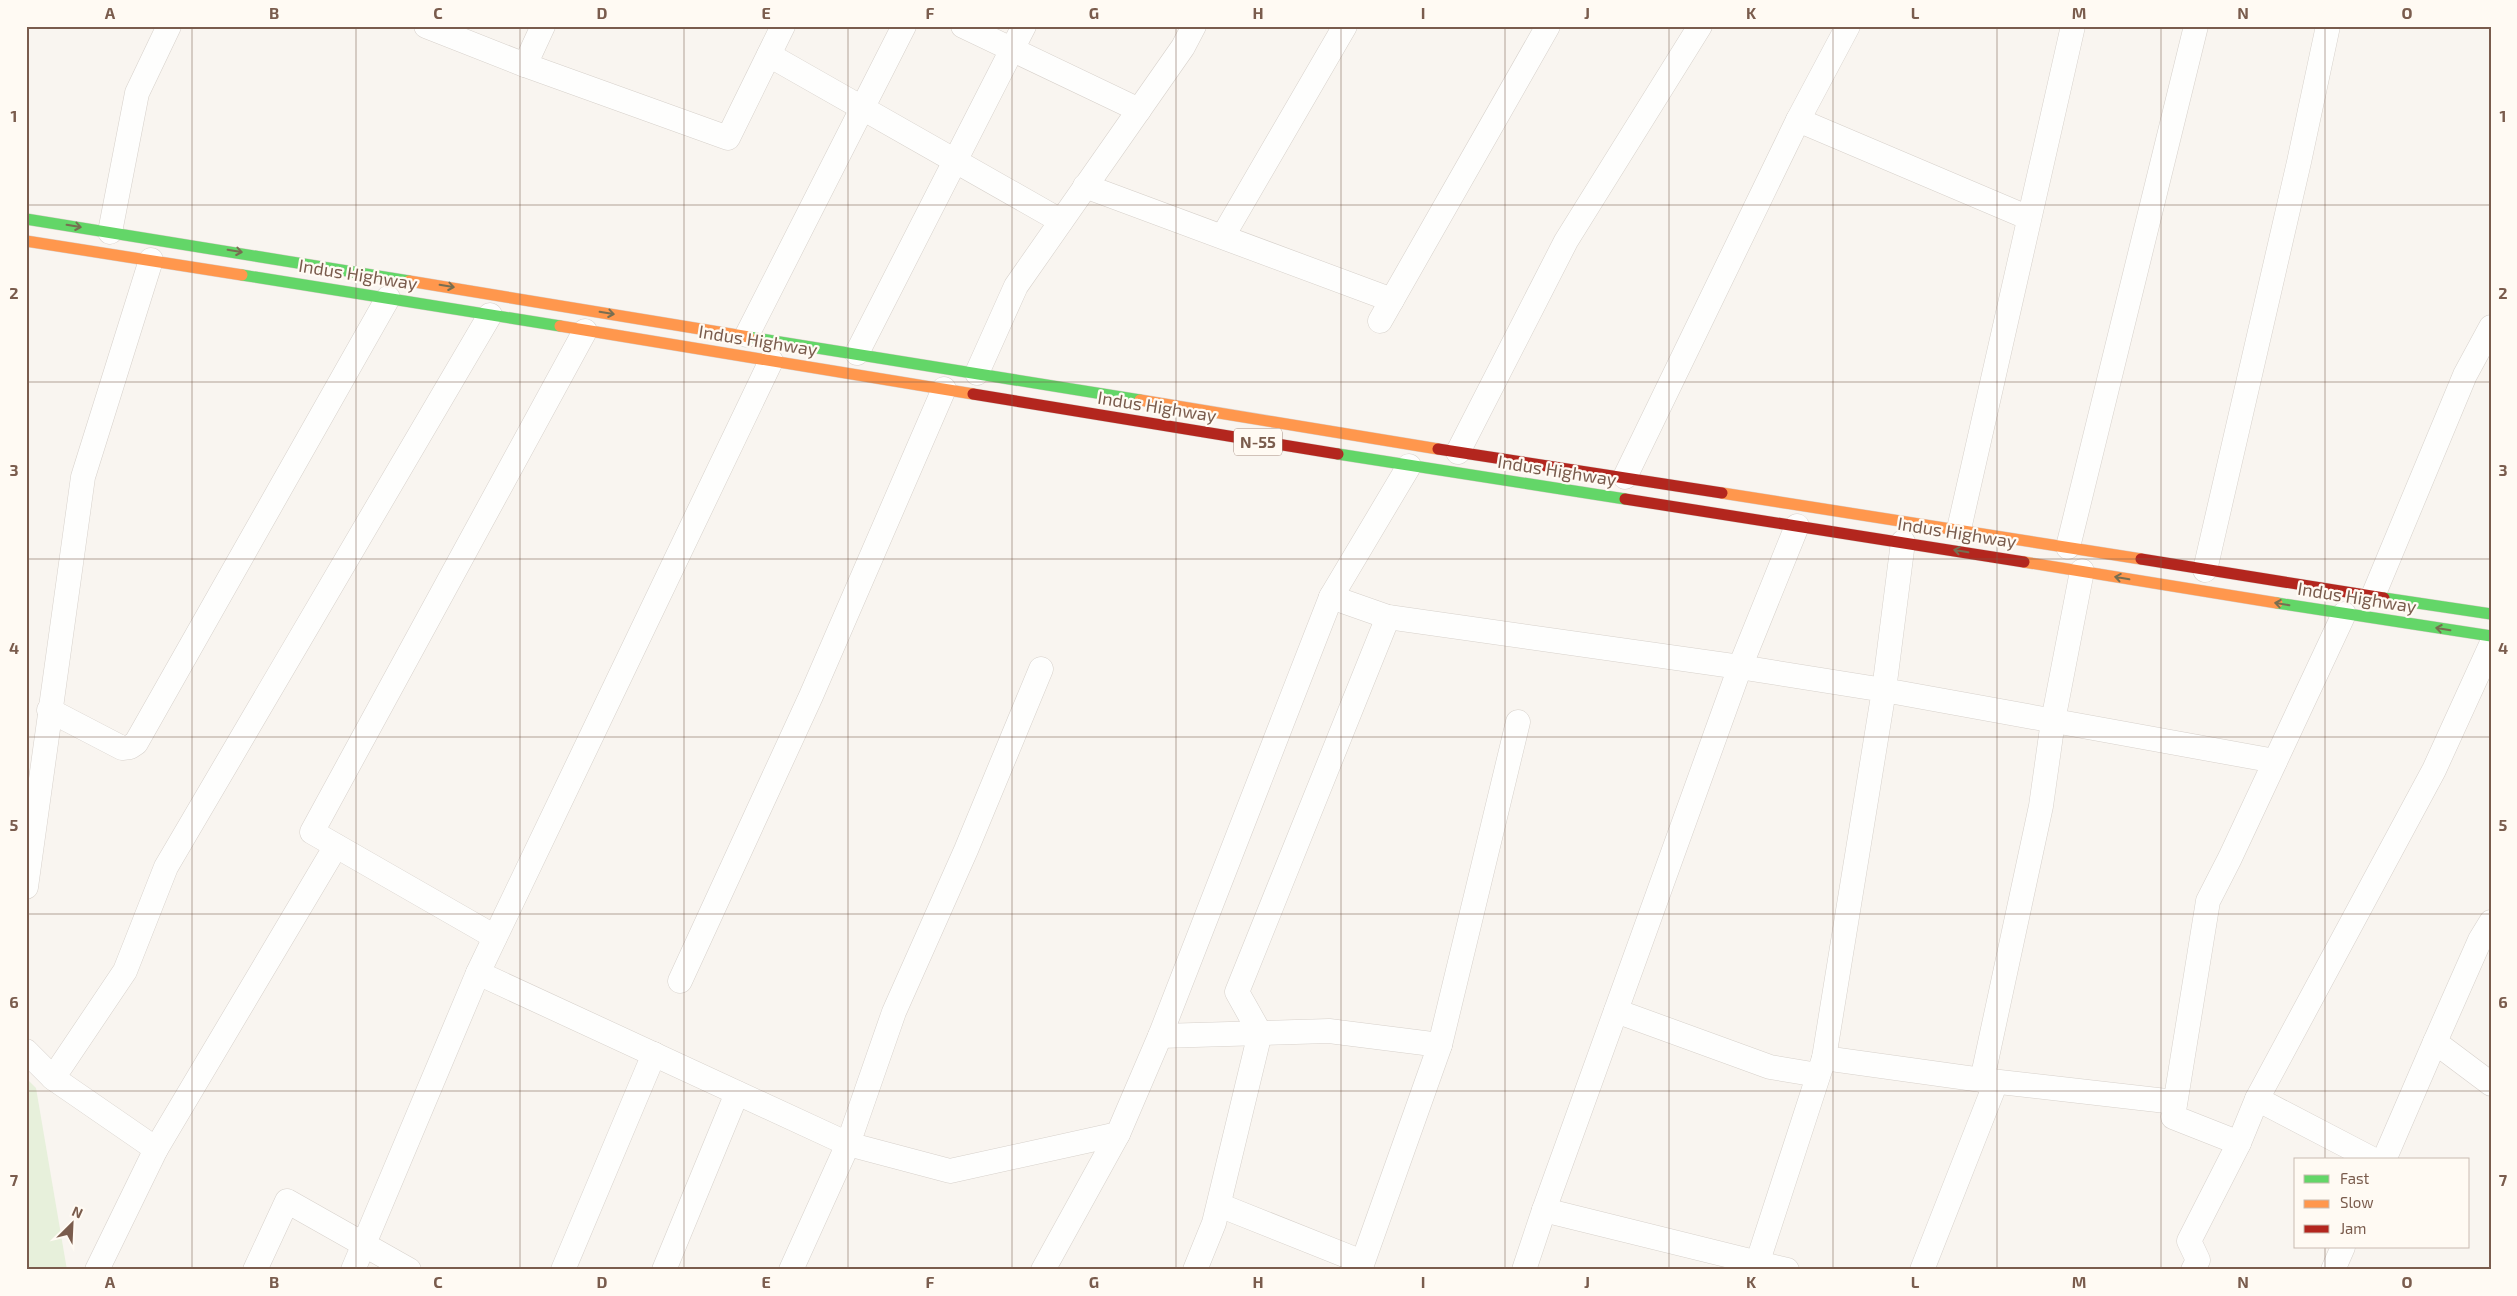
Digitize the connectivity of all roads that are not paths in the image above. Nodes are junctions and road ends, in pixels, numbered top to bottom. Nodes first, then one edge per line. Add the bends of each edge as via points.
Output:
1 (169, 26) edge
2 (426, 26) edge
3 (543, 26) edge
4 (782, 26) edge
5 (904, 26) edge
6 (963, 26) edge
7 (1024, 26) edge
8 (1194, 26) edge
9 (1345, 26) edge
10 (1548, 26) edge
11 (1700, 26) edge
12 (1848, 26) edge
13 (2073, 26) edge
14 (2196, 26) edge
15 (2328, 26) edge
16 (1012, 50) junction
17 (769, 54) junction
18 (525, 65) junction
19 (864, 109) junction
20 (1139, 110) junction
21 (1798, 120) junction
22 (956, 161) junction
23 (1085, 186) junction
24 (2029, 218) junction
25 (26, 219) edge
26 (1061, 221) junction
27 (110, 232) junction
28 (1223, 236) junction
29 (26, 241) edge
30 (152, 260) junction
31 (419, 282) junction
32 (388, 298) junction
33 (1392, 300) junction
34 (415, 302) junction
35 (490, 315) junction
36 (1380, 321) dead end
37 (2491, 327) edge
38 (585, 331) junction
39 (747, 336) junction
40 (856, 353) junction
41 (771, 361) junction
42 (977, 373) junction
43 (1017, 379) junction
44 (944, 389) junction
45 (1014, 401) junction
46 (1215, 412) junction
47 (1212, 434) junction
48 (1458, 452) junction
49 (1409, 466) junction
50 (1593, 472) junction
51 (1625, 477) junction
52 (1727, 493) junction
53 (1590, 494) junction
54 (1723, 514) junction
55 (1797, 526) junction
56 (1959, 529) junction
57 (1903, 542) junction
58 (2068, 547) junction
59 (2205, 570) junction
60 (2082, 571) junction
61 (1331, 596) junction
62 (2373, 596) junction
63 (2344, 614) junction
64 (2491, 614) edge
65 (1388, 616) junction
66 (2491, 636) edge
67 (2491, 645) edge
68 (1740, 667) junction
69 (1041, 669) dead end
70 (1884, 690) junction
71 (49, 710) junction
72 (2053, 721) junction
73 (1518, 722) dead end
74 (2275, 761) junction
75 (336, 846) junction
76 (26, 887) edge
77 (2491, 922) edge
78 (495, 937) junction
79 (478, 973) junction
80 (680, 981) dead end
81 (1616, 1011) junction
82 (1260, 1033) junction
83 (1160, 1036) junction
84 (2435, 1042) junction
85 (1440, 1045) junction
86 (26, 1051) edge
87 (654, 1054) junction
88 (1821, 1066) junction
89 (52, 1078) junction
90 (1989, 1081) junction
91 (2491, 1084) edge
92 (737, 1093) junction
93 (2257, 1100) junction
94 (2175, 1102) junction
95 (1118, 1134) junction
96 (2240, 1143) junction
97 (848, 1144) junction
98 (156, 1148) junction
99 (2370, 1158) edge
100 (2385, 1158) edge
101 (1219, 1205) junction
102 (1544, 1210) junction
103 (364, 1244) junction
104 (2343, 1248) edge
105 (1757, 1264) junction
106 (1361, 1266) edge
107 (97, 1270) edge
108 (255, 1270) edge
109 (353, 1270) edge
110 (409, 1270) edge
111 (563, 1270) edge
112 (664, 1270) edge
113 (791, 1270) edge
114 (1043, 1270) edge
115 (1194, 1270) edge
116 (1524, 1270) edge
117 (1787, 1270) edge
118 (1922, 1270) edge
119 (2193, 1270) edge
120 (2333, 1270) edge

1 - 27 street via 137,93
2 - 18 street
3 - 18 street
4 - 17 street
5 - 19 street
6 - 16 street
7 - 16 street
8 - 20 street
9 - 28 street
10 - 33 street
11 - 48 street via 1566,241
12 - 21 street
13 - 24 street
14 - 58 street
15 - 59 street
16 - 20 street
16 - 22 street
17 - 18 street via 728,138
17 - 19 street
19 - 22 street
19 - 39 street
20 - 23 street
21 - 24 street
21 - 51 street
22 - 26 street
22 - 40 street
23 - 26 street
23 - 28 street
24 - 56 street
25 -> 27 highway, Indus Highway / N-55
26 - 42 street via 1016,286
27 -> 31 highway, Indus Highway / N-55
28 - 33 street
29 - 30 highway, Indus Highway / N-55
30 - 32 highway, Indus Highway / N-55
30 - 71 street via 83,477
31 - 34 highway
31 -> 39 highway, Indus Highway / N-55
32 - 34 highway, Indus Highway / N-55
32 - 71 street via 136,742 130,748 122,748
33 - 36 street
34 - 35 highway, Indus Highway / N-55
35 - 38 highway, Indus Highway / N-55
35 - 89 street via 166,867 125,971
37 - 62 street via 2466,375
38 - 41 highway, Indus Highway / N-55
38 - 75 street via 312,832
39 - 40 highway, Indus Highway / N-55
40 - 42 highway, Indus Highway / N-55
41 - 44 highway, Indus Highway / N-55
41 - 78 street
42 - 43 highway, Indus Highway / N-55
43 - 45 highway
43 - 46 highway, Indus Highway / N-55
44 - 45 highway, Indus Highway / N-55
44 - 80 street via 811,696
45 - 47 highway, Indus Highway / N-55
46 - 47 highway
46 - 48 highway, Indus Highway / N-55
47 - 49 highway, Indus Highway / N-55
48 - 50 highway, Indus Highway / N-55
49 - 53 highway, Indus Highway / N-55
49 - 61 street
50 - 51 highway, Indus Highway / N-55
50 - 53 highway
51 - 52 highway, Indus Highway / N-55
52 - 54 highway
52 - 56 highway, Indus Highway / N-55
53 - 54 highway, Indus Highway / N-55
54 - 55 highway, Indus Highway / N-55
55 - 57 highway, Indus Highway / N-55
55 - 68 street
56 - 58 highway, Indus Highway / N-55
60 -> 57 highway, Indus Highway / N-55
57 - 70 street
58 - 59 highway, Indus Highway / N-55
59 - 62 highway, Indus Highway / N-55
63 -> 60 highway, Indus Highway / N-55
60 - 72 street
61 - 65 street
61 - 83 street
62 - 64 highway, Indus Highway / N-55
66 -> 63 highway, Indus Highway / N-55
63 - 74 street
65 - 68 street
65 - 82 street via 1237,992
67 - 93 street via 2434,770
68 - 70 street
68 - 81 street
69 - 97 street via 894,1012
70 - 72 street
70 - 88 street
71 - 76 street
72 - 74 street
72 - 90 street via 2041,806
73 - 85 street
74 - 94 street via 2208,901
75 - 78 street
75 - 98 street
77 - 84 street
78 - 79 street
79 - 87 street
79 - 103 street
81 - 88 street via 1770,1067
81 - 102 street
82 - 83 street
82 - 85 street via 1329,1031
82 - 101 street
83 - 95 street
84 - 91 street
84 - 100 street
85 - 106 street
86 - 89 street
87 - 92 street
87 - 111 street
88 - 90 street
88 - 105 street
89 - 98 street
90 - 94 street
90 - 118 street
92 - 97 street
92 - 112 street
93 - 96 street
93 - 99 street
94 - 96 street via 2173,1117
95 - 97 street via 950,1171
95 - 114 street
96 - 119 street via 2189,1241 2198,1260
97 - 113 street
98 - 107 street
101 - 106 street
101 - 115 street
102 - 105 street
102 - 116 street
103 - 108 street via 287,1201
103 - 109 street
103 - 110 street
104 - 120 street
105 - 117 street

